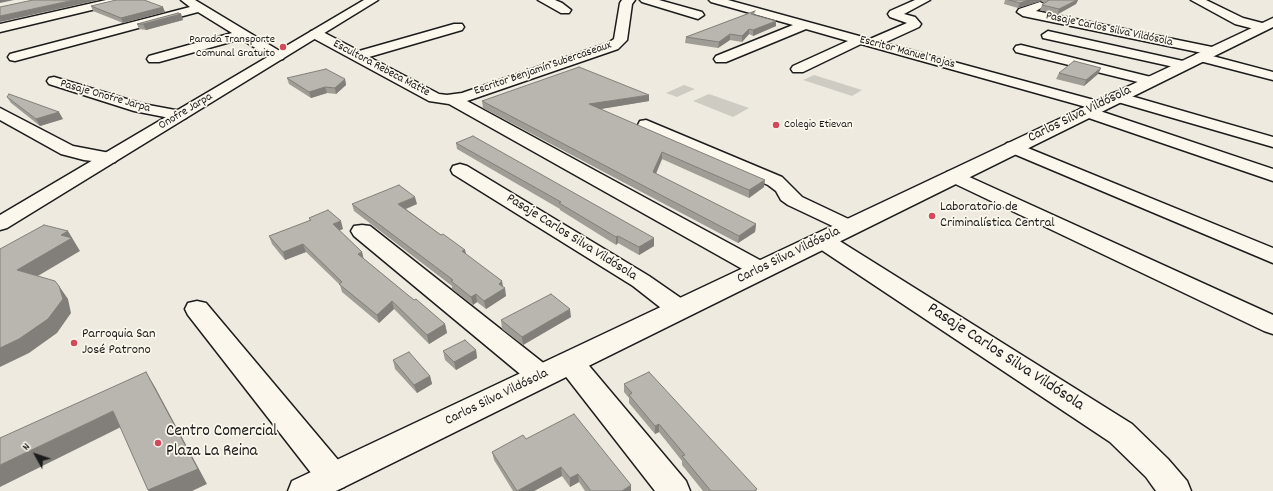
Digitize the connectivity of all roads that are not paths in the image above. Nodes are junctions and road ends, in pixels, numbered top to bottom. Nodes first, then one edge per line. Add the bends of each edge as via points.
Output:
1 (71, 0) edge
2 (121, 0) edge
3 (187, 0) edge
4 (372, 0) edge
5 (544, 0) edge
6 (629, 0) edge
7 (646, 0) edge
8 (715, 0) edge
9 (758, 0) edge
10 (924, 0) edge
11 (1197, 0) edge
12 (561, 5) edge
13 (1040, 5) dead end
14 (739, 6) junction
15 (200, 8) junction
16 (28, 9) edge
17 (698, 15) dead end
18 (805, 25) junction
19 (1267, 25) edge
20 (458, 27) dead end
21 (0, 28) edge
22 (243, 34) junction
23 (316, 34) junction
24 (1048, 35) dead end
25 (866, 42) junction
26 (1021, 49) dead end
27 (278, 56) junction
28 (358, 56) junction
29 (15, 57) dead end
30 (1199, 58) junction
31 (154, 59) dead end
32 (721, 59) dead end
33 (798, 68) dead end
34 (1273, 76) edge
35 (54, 81) dead end
36 (1150, 81) junction
37 (450, 99) junction
38 (1100, 105) junction
39 (0, 112) edge
40 (180, 115) junction
41 (646, 124) dead end
42 (1273, 142) edge
43 (1014, 147) junction
44 (109, 158) junction
45 (460, 170) dead end
46 (1273, 175) edge
47 (954, 176) junction
48 (0, 224) edge
49 (850, 227) junction
50 (362, 231) dead end
51 (822, 240) junction
52 (1273, 256) edge
53 (761, 270) junction
54 (197, 309) dead end
55 (679, 310) junction
56 (1273, 325) edge
57 (570, 362) junction
58 (541, 376) junction
59 (333, 477) junction
60 (304, 491) edge
61 (674, 491) edge
62 (1175, 491) edge

1 - 16 street
2 - 21 street
3 - 15 street
4 - 23 street, Onofre Jarpa
5 - 12 street
6 - 37 street, Escritor Benjamín Subercaseaux via 626,3 620,40 613,46 487,90
7 - 17 street
8 - 14 street, Escritor Manuel Rojas
9 - 14 street
10 - 25 street via 894,14 915,24
11 - 19 street via 1239,21
13 - 30 street, Pasaje Carlos Silva Vildósola via 1023,12
14 - 18 street, Escritor Manuel Rojas
15 - 22 street
15 - 29 street
18 - 25 street, Escritor Manuel Rojas
18 - 32 street
19 - 30 street, Carlos Silva Vildósola
20 - 28 street
22 - 27 street
22 - 31 street
23 - 27 street, Onofre Jarpa
23 - 28 street, Escultora Rebeca Matte
24 - 30 street, Pasaje Carlos Silva Vildósola
25 - 33 street
25 - 38 street, Escritor Manuel Rojas
26 - 36 street
27 - 40 street, Onofre Jarpa
28 - 37 street, Escultora Rebeca Matte via 435,98
30 - 34 street, Pasaje Carlos Silva Vildósola
30 - 36 street, Carlos Silva Vildósola
35 - 40 street, Pasaje Onofre Jarpa via 140,108
36 - 38 street, Carlos Silva Vildósola
37 - 53 street, Escultora Rebeca Matte
38 - 42 street
38 - 43 street, Carlos Silva Vildósola
38 - 46 street
39 - 44 street via 67,150
40 - 44 street, Onofre Jarpa
41 - 49 street via 775,181 795,201
43 - 47 street, Carlos Silva Vildósola
43 - 52 street
44 - 48 street, Onofre Jarpa
45 - 55 street, Pasaje Carlos Silva Vildósola via 641,281
47 - 49 street, Carlos Silva Vildósola
47 - 56 street
49 - 51 street, Carlos Silva Vildósola
50 - 58 street
51 - 53 street, Carlos Silva Vildósola
51 - 62 street, Pasaje Carlos Silva Vildósola via 1121,433 1157,468
53 - 55 street, Carlos Silva Vildósola
54 - 59 street
55 - 57 street, Carlos Silva Vildósola
57 - 58 street, Carlos Silva Vildósola
57 - 61 street
58 - 59 street, Carlos Silva Vildósola
59 - 60 street, Carlos Silva Vildósola

